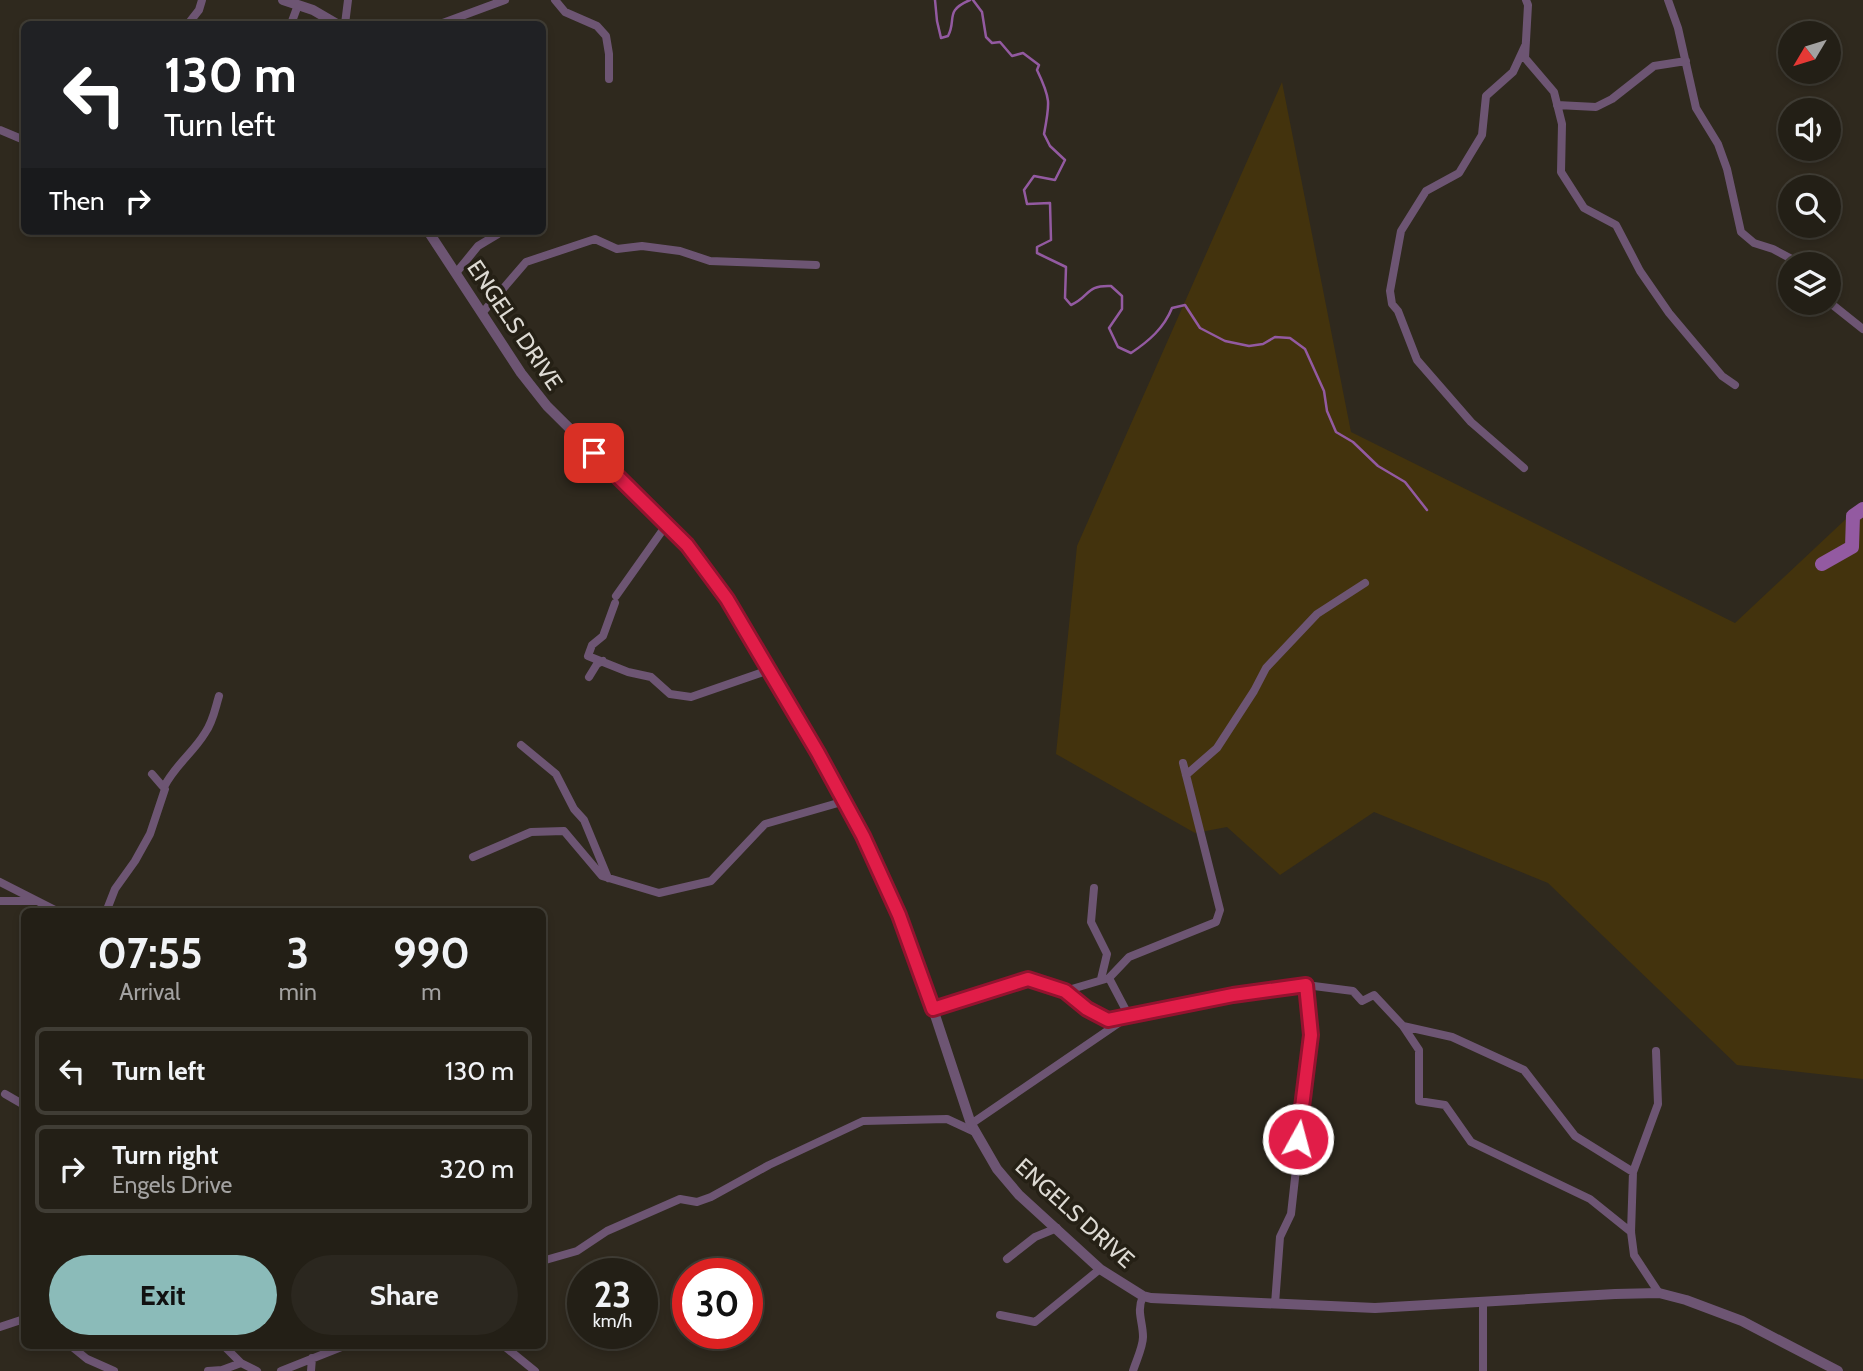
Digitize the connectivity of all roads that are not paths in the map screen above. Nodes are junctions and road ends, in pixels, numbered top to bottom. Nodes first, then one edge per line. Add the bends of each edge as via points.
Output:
1 (202, 0) edge
2 (283, 0) edge
3 (348, 0) edge
4 (506, 0) edge
5 (555, 0) edge
6 (1526, 0) edge
7 (1668, 0) edge
8 (298, 5) junction
9 (190, 21) edge
10 (291, 21) edge
11 (332, 21) edge
12 (345, 21) edge
13 (448, 21) edge
14 (1525, 46) junction
15 (1686, 61) junction
16 (609, 79) dead end
17 (1557, 105) junction
18 (0, 131) edge
19 (21, 139) edge
20 (431, 235) edge
21 (496, 235) edge
22 (1780, 252) edge
23 (816, 265) dead end
24 (456, 273) junction
25 (483, 312) junction
26 (1841, 312) edge
27 (1863, 329) edge
28 (1735, 386) dead end
29 (1524, 468) dead end
30 (667, 524) junction
31 (1365, 583) dead end
32 (603, 661) junction
33 (769, 670) junction
34 (589, 677) dead end
35 (219, 696) dead end
36 (521, 745) dead end
37 (1183, 763) dead end
38 (152, 774) dead end
39 (1186, 775) junction
40 (164, 787) junction
41 (845, 801) junction
42 (473, 857) dead end
43 (608, 878) junction
44 (0, 882) edge
45 (1094, 888) dead end
46 (0, 901) edge
47 (38, 902) junction
48 (53, 908) edge
49 (108, 908) edge
50 (1105, 978) junction
51 (1306, 985) junction
52 (1065, 991) junction
53 (933, 1009) junction
54 (1129, 1016) junction
55 (1403, 1026) junction
56 (1656, 1051) dead end
57 (5, 1094) dead end
58 (21, 1103) edge
59 (973, 1128) junction
60 (1633, 1172) junction
61 (1057, 1228) junction
62 (1631, 1232) junction
63 (1007, 1259) dead end
64 (546, 1260) edge
65 (1100, 1269) junction
66 (1659, 1293) junction
67 (1143, 1296) junction
68 (1483, 1302) junction
69 (1275, 1304) junction
70 (1000, 1315) dead end
71 (21, 1320) edge
72 (0, 1327) edge
73 (75, 1349) edge
74 (227, 1349) edge
75 (336, 1349) edge
76 (508, 1349) edge
77 (312, 1358) junction
78 (241, 1363) junction
79 (114, 1371) edge
80 (208, 1371) edge
81 (257, 1371) edge
82 (281, 1371) edge
83 (311, 1371) edge
84 (535, 1371) edge
85 (1133, 1371) edge
86 (1483, 1371) edge
87 (1838, 1371) edge

1 - 9 street
2 - 8 street
3 - 12 street
4 - 13 street
5 - 16 street via 565,12 597,26 606,36
6 - 14 street
7 - 15 street
8 - 10 street
8 - 11 street
14 - 17 street via 1525,58 1554,92
14 - 29 street via 1513,72 1486,96 1482,135 1459,173 1426,191 1401,231 1390,291 1417,360 1471,422
15 - 17 street via 1654,66 1596,107
15 - 22 street via 1696,108 1727,169 1741,232 1754,243
17 - 28 street via 1562,124 1561,172 1584,208 1616,225 1669,313
18 - 19 street
20 - 24 street, ENGELS DRIVE
21 - 24 street via 478,246
23 - 25 street via 710,261 642,246 617,249 595,239 527,262
24 - 25 street, ENGELS DRIVE
25 - 30 street, ENGELS DRIVE via 520,373 547,406
26 - 27 street
30 - 32 street via 616,600 603,636 592,645 588,656
30 - 33 street, ENGELS DRIVE via 727,599
31 - 39 street via 1317,614 1266,668 1217,748
32 - 33 street via 652,677 670,694 691,696
32 - 34 street
33 - 41 street, ENGELS DRIVE
35 - 40 street via 206,733
36 - 43 street via 556,774 584,820
37 - 39 street
38 - 40 street
39 - 50 street via 1220,917 1129,957
40 - 49 street via 150,834
41 - 43 street via 765,824 711,881 659,893
41 - 53 street, ENGELS DRIVE via 899,915
42 - 43 street via 531,831 564,831
44 - 47 street
45 - 50 street via 1091,922 1107,954
46 - 47 street
47 - 48 street
50 - 52 street
50 - 54 street
51 - 54 street
51 - 55 street via 1353,991 1362,1001 1374,995
51 - 69 street via 1311,1035 1291,1214 1280,1237
52 - 53 street via 1028,979
52 - 54 street via 1108,1020
53 - 59 street, ENGELS DRIVE
54 - 59 street
55 - 60 street via 1452,1037 1524,1070 1575,1136
55 - 62 street via 1419,1050 1419,1101 1445,1105 1471,1142 1590,1199
56 - 60 street via 1658,1104
57 - 58 street
59 - 61 street, ENGELS DRIVE via 997,1169
59 - 64 street via 947,1119 863,1121 711,1197 697,1202 680,1199 607,1231 577,1251
60 - 62 street
61 - 63 street via 1035,1237
61 - 65 street, ENGELS DRIVE
62 - 66 street via 1634,1255
65 - 67 street, ENGELS DRIVE
65 - 70 street via 1035,1322
66 - 68 street, ENGELS DRIVE
66 - 87 street, ENGELS DRIVE via 1762,1329
67 - 69 street, ENGELS DRIVE
67 - 85 street via 1138,1316 1143,1339
68 - 69 street, ENGELS DRIVE via 1375,1308
68 - 86 street
71 - 72 street
73 - 79 street
74 - 78 street
75 - 77 street
76 - 84 street
77 - 82 street
77 - 83 street
78 - 80 street
78 - 81 street

